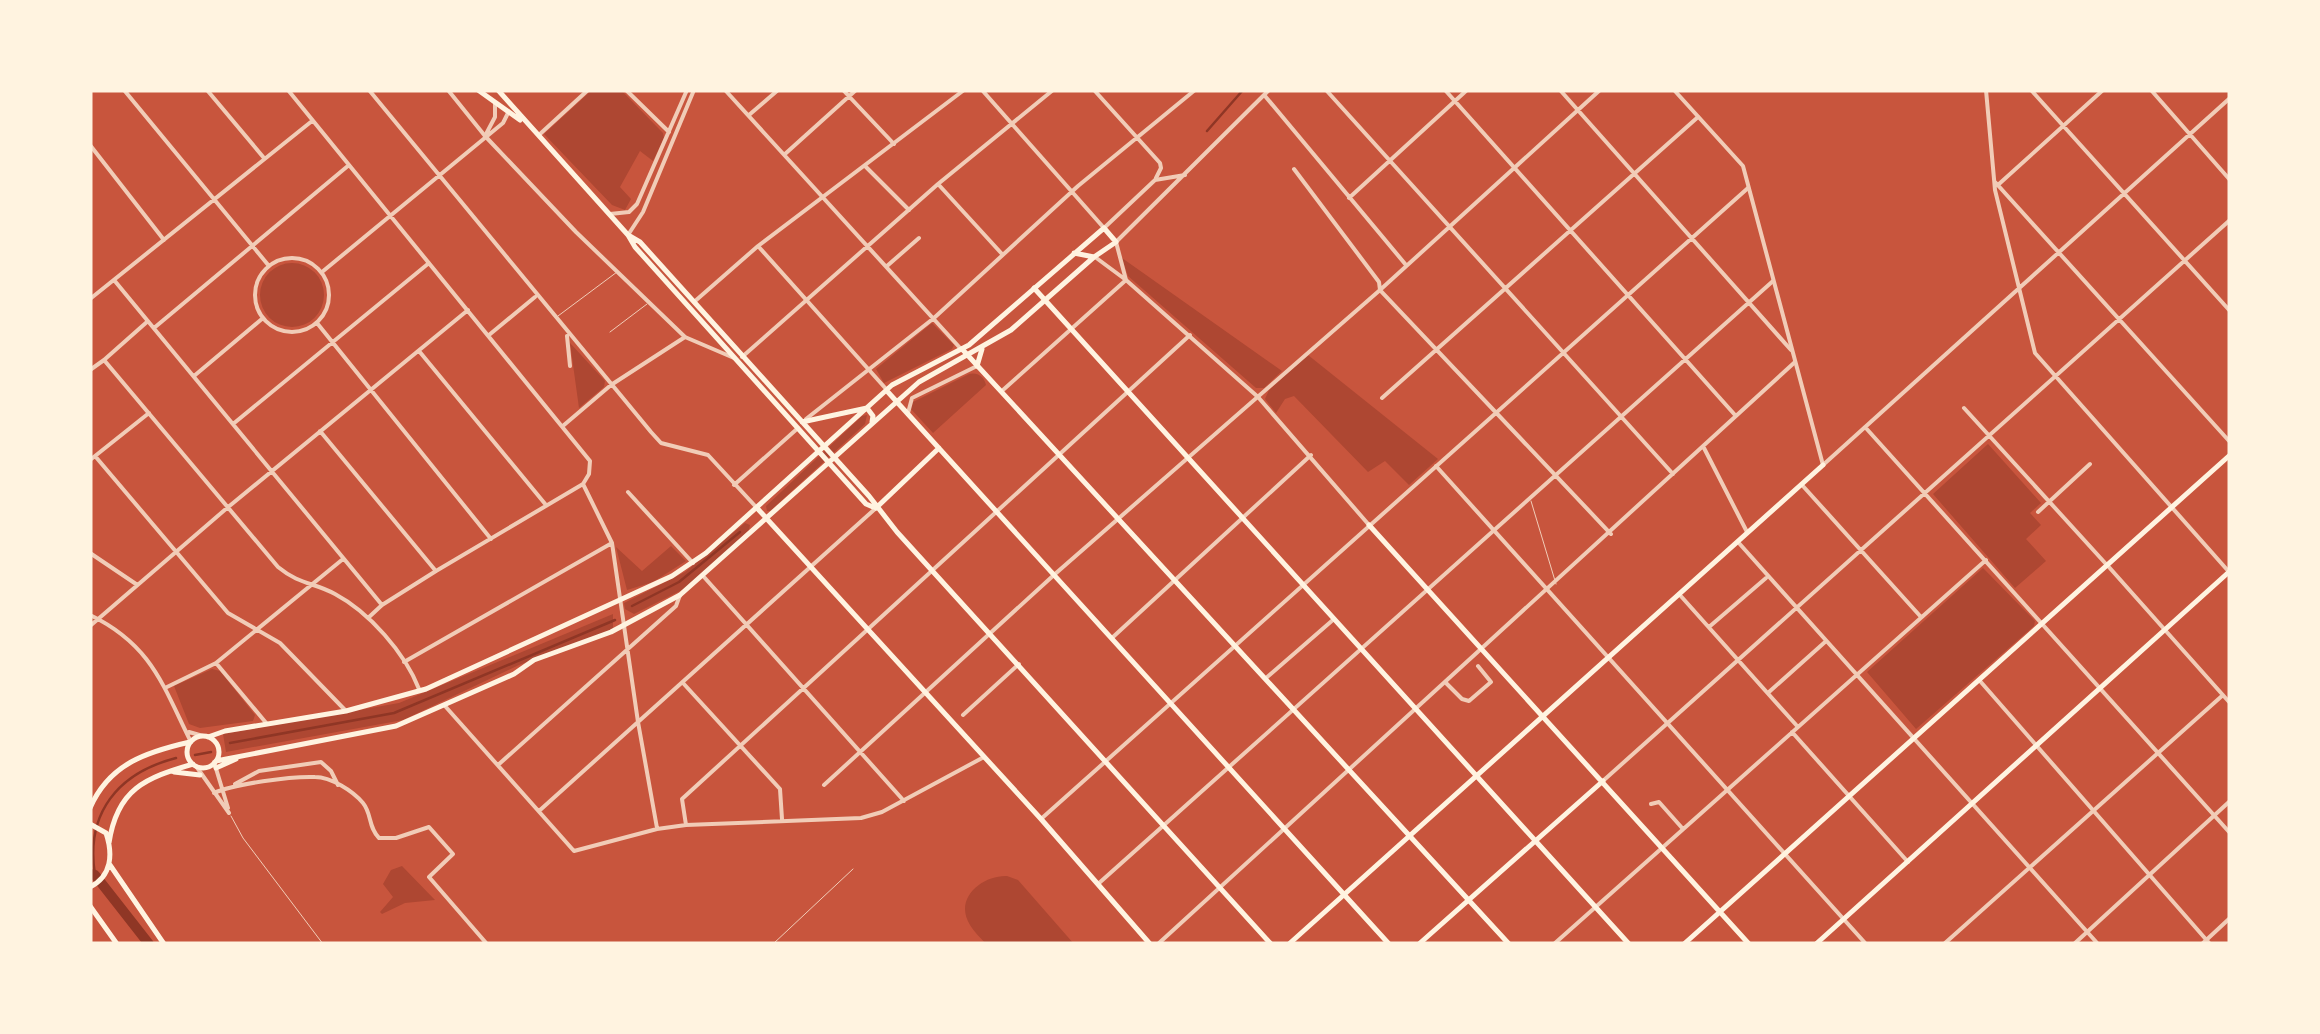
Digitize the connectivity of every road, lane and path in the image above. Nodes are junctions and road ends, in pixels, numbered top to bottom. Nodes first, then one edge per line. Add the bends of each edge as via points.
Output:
1 (124, 90) edge
2 (207, 90) edge
3 (368, 90) edge
4 (448, 90) edge
5 (478, 90) edge
6 (498, 90) edge
7 (588, 90) edge
8 (626, 90) edge
9 (686, 90) edge
10 (694, 90) edge
11 (726, 90) edge
12 (778, 90) edge
13 (844, 90) edge
14 (856, 90) edge
15 (964, 90) edge
16 (982, 90) edge
17 (1053, 90) edge
18 (1094, 90) edge
19 (1195, 90) edge
20 (1326, 90) edge
21 (1445, 90) edge
22 (1467, 90) edge
23 (1560, 90) edge
24 (1600, 90) edge
25 (1674, 90) edge
26 (1986, 90) edge
27 (2032, 90) edge
28 (2102, 90) edge
29 (2150, 90) edge
30 (290, 91) edge
31 (1266, 92) edge
32 (849, 96) junction
33 (2230, 98) edge
34 (507, 100) junction
35 (495, 101) junction
36 (1454, 101) junction
37 (1578, 110) junction
38 (508, 113) junction
39 (750, 115) junction
40 (1698, 117) junction
41 (313, 120) junction
42 (1011, 123) junction
43 (2063, 125) junction
44 (672, 133) junction
45 (535, 134) junction
46 (2190, 134) junction
47 (486, 136) junction
48 (1138, 138) junction
49 (894, 144) junction
50 (90, 145) edge
51 (784, 154) junction
52 (264, 158) junction
53 (1391, 160) junction
54 (349, 165) junction
55 (658, 165) junction
56 (865, 166) junction
57 (1514, 166) junction
58 (1294, 168) dead end
59 (1635, 174) junction
60 (438, 175) junction
61 (1184, 175) junction
62 (1154, 180) junction
63 (2230, 180) edge
64 (1996, 183) junction
65 (938, 184) junction
66 (1748, 188) junction
67 (1074, 190) junction
68 (2124, 194) junction
69 (824, 196) junction
70 (1349, 198) junction
71 (212, 200) junction
72 (637, 204) junction
73 (644, 207) junction
74 (910, 210) junction
75 (390, 213) junction
76 (610, 214) junction
77 (2230, 220) edge
78 (1450, 225) junction
79 (1104, 228) junction
80 (1571, 230) junction
81 (628, 236) junction
82 (1690, 237) junction
83 (919, 238) dead end
84 (164, 240) junction
85 (1116, 242) junction
86 (252, 246) junction
87 (758, 246) junction
88 (868, 246) junction
89 (2060, 252) junction
90 (1074, 253) junction
91 (1002, 254) junction
92 (1094, 257) junction
93 (2185, 260) junction
94 (430, 263) junction
95 (1406, 265) junction
96 (269, 266) junction
97 (887, 266) junction
98 (322, 272) junction
99 (617, 272) junction
100 (114, 280) junction
101 (1126, 280) junction
102 (1773, 281) junction
103 (1034, 288) junction
104 (1507, 288) junction
105 (2019, 288) junction
106 (1380, 290) junction
107 (1627, 294) junction
108 (536, 295) junction
109 (90, 299) edge
110 (1044, 300) junction
111 (806, 301) junction
112 (650, 302) junction
113 (694, 302) junction
114 (1748, 302) junction
115 (468, 310) junction
116 (2230, 311) edge
117 (1001, 316) junction
118 (263, 318) junction
119 (555, 318) junction
120 (934, 318) junction
121 (2120, 319) junction
122 (148, 321) junction
123 (317, 322) junction
124 (154, 328) junction
125 (1011, 330) junction
126 (1071, 330) junction
127 (610, 332) dead end
128 (566, 334) junction
129 (488, 335) junction
130 (1190, 336) junction
131 (685, 337) junction
132 (332, 341) junction
133 (982, 348) junction
134 (962, 349) junction
135 (418, 350) junction
136 (1436, 350) junction
137 (1791, 350) junction
138 (1564, 351) junction
139 (968, 356) junction
140 (740, 358) junction
141 (1685, 358) junction
142 (104, 360) junction
143 (1795, 362) junction
144 (570, 366) dead end
145 (977, 366) junction
146 (90, 370) edge
147 (868, 370) junction
148 (194, 376) junction
149 (2056, 377) junction
150 (611, 385) junction
151 (369, 389) junction
152 (887, 390) junction
153 (1001, 391) junction
154 (1126, 392) junction
155 (1258, 397) junction
156 (1382, 398) dead end
157 (830, 401) junction
158 (898, 402) junction
159 (869, 406) junction
160 (1964, 408) dead end
161 (148, 412) junction
162 (1496, 412) junction
163 (908, 413) junction
164 (836, 414) junction
165 (1735, 415) junction
166 (1621, 417) junction
167 (233, 424) junction
168 (800, 425) junction
169 (872, 425) junction
170 (562, 426) junction
171 (1865, 427) junction
172 (320, 431) junction
173 (1990, 436) junction
174 (2230, 442) edge
175 (1703, 446) junction
176 (940, 447) junction
177 (1060, 454) junction
178 (2230, 454) edge
179 (1311, 456) junction
180 (93, 458) edge
181 (1186, 458) junction
182 (2090, 464) dead end
183 (1823, 465) junction
184 (1436, 466) junction
185 (272, 471) junction
186 (1556, 474) junction
187 (1673, 474) junction
188 (584, 484) junction
189 (734, 485) junction
190 (1802, 485) junction
191 (628, 492) dead end
192 (1925, 493) junction
193 (1530, 497) junction
194 (2049, 501) junction
195 (546, 505) junction
196 (2172, 507) junction
197 (227, 508) junction
198 (756, 508) junction
199 (876, 508) junction
200 (998, 510) junction
201 (2038, 512) dead end
202 (1118, 518) junction
203 (1243, 519) junction
204 (767, 520) junction
205 (742, 521) junction
206 (1370, 525) junction
207 (1493, 530) junction
208 (1747, 532) junction
209 (753, 533) junction
210 (1610, 534) junction
211 (491, 539) junction
212 (1738, 542) junction
213 (612, 543) junction
214 (176, 550) junction
215 (1860, 551) junction
216 (90, 553) edge
217 (343, 560) junction
218 (1986, 560) junction
219 (693, 563) junction
220 (811, 566) junction
221 (2108, 566) junction
222 (932, 569) junction
223 (436, 571) junction
224 (2230, 572) edge
225 (1055, 574) junction
226 (1767, 576) junction
227 (704, 577) junction
228 (1176, 581) junction
229 (136, 584) junction
230 (1556, 584) junction
231 (313, 586) junction
232 (1302, 586) junction
233 (1430, 588) junction
234 (1547, 592) junction
235 (1679, 594) junction
236 (680, 596) junction
237 (621, 601) junction
238 (382, 605) junction
239 (1796, 608) junction
240 (90, 615) edge
241 (1921, 617) junction
242 (368, 618) junction
243 (98, 619) junction
244 (1334, 619) junction
245 (2044, 624) junction
246 (746, 625) junction
247 (90, 626) edge
248 (623, 626) junction
249 (1709, 627) junction
250 (259, 629) junction
251 (2166, 629) junction
252 (867, 630) junction
253 (991, 633) junction
254 (1112, 637) junction
255 (1826, 641) junction
256 (1234, 645) junction
257 (1360, 648) junction
258 (1484, 648) junction
259 (628, 650) junction
260 (1608, 658) junction
261 (1739, 660) junction
262 (404, 662) junction
263 (216, 663) junction
264 (1019, 664) junction
265 (1478, 666) dead end
266 (1857, 674) junction
267 (1265, 679) junction
268 (1980, 681) junction
269 (683, 683) junction
270 (1446, 683) junction
271 (167, 686) junction
272 (2100, 687) junction
273 (802, 688) junction
274 (419, 690) junction
275 (2230, 690) edge
276 (1769, 692) junction
277 (925, 693) junction
278 (2223, 696) junction
279 (1170, 702) junction
280 (2230, 703) edge
281 (445, 706) junction
282 (1293, 710) junction
283 (1415, 710) junction
284 (346, 711) junction
285 (963, 715) dead end
286 (1543, 715) junction
287 (638, 722) junction
288 (1667, 723) junction
289 (267, 724) junction
290 (1798, 726) junction
291 (186, 729) junction
292 (1792, 732) junction
293 (206, 737) junction
294 (1915, 739) junction
295 (191, 742) junction
296 (738, 744) junction
297 (2036, 744) junction
298 (860, 752) junction
299 (2158, 752) junction
300 (984, 757) junction
301 (1106, 761) junction
302 (215, 764) junction
303 (194, 765) junction
304 (326, 765) junction
305 (498, 765) junction
306 (1229, 766) junction
307 (1350, 769) junction
308 (166, 771) junction
309 (200, 776) junction
310 (316, 776) junction
311 (1476, 776) junction
312 (1602, 781) junction
313 (236, 784) junction
314 (338, 785) junction
315 (824, 785) dead end
316 (224, 789) junction
317 (1727, 790) junction
318 (214, 793) junction
319 (1850, 797) junction
320 (904, 801) junction
321 (2230, 801) edge
322 (1972, 802) junction
323 (1651, 804) dead end
324 (90, 808) edge
325 (2095, 809) junction
326 (538, 811) junction
327 (229, 813) junction
328 (2215, 816) junction
329 (782, 819) junction
330 (1041, 819) junction
331 (91, 824) edge
332 (1162, 825) junction
333 (686, 826) junction
334 (1285, 828) junction
335 (658, 829) junction
336 (1683, 829) junction
337 (2230, 833) edge
338 (1409, 834) junction
339 (1535, 841) junction
340 (109, 843) junction
341 (1662, 848) junction
342 (1785, 855) junction
343 (1908, 862) junction
344 (110, 865) junction
345 (2030, 866) junction
346 (853, 869) dead end
347 (2152, 873) junction
348 (1098, 884) junction
349 (91, 887) edge
350 (1221, 888) junction
351 (1344, 893) junction
352 (1468, 900) junction
353 (90, 906) edge
354 (1596, 907) junction
355 (1720, 912) junction
356 (2230, 918) edge
357 (1843, 920) junction
358 (2088, 932) junction
359 (2206, 942) edge
360 (117, 944) edge
361 (164, 944) edge
362 (323, 944) edge
363 (487, 944) edge
364 (773, 944) edge
365 (1150, 944) edge
366 (1158, 944) edge
367 (1271, 944) edge
368 (1288, 944) edge
369 (1389, 944) edge
370 (1419, 944) edge
371 (1509, 944) edge
372 (1554, 944) edge
373 (1630, 944) edge
374 (1684, 944) edge
375 (1749, 944) edge
376 (1816, 944) edge
377 (1866, 944) edge
378 (1944, 944) edge
379 (2074, 944) edge
380 (2098, 944) edge

1 - 71 street
2 - 52 street
3 - 60 street
4 - 47 street
5 - 35 main road
6 - 34 main road
7 - 45 street
8 - 44 street
9 - 44 street
10 - 44 street
11 - 39 street
12 - 39 street
13 - 32 street
14 - 32 street
15 - 49 street
16 - 42 street
17 - 42 street
18 - 48 street
19 - 48 street
20 - 53 street
21 - 36 street
22 - 36 street
23 - 37 street
24 - 37 street
25 - 40 street
26 - 64 street
27 - 43 street
28 - 43 street
29 - 46 street
30 - 41 street
31 - 61 street
31 - 70 street
32 - 49 street
32 - 51 street
33 - 46 street
34 - 38 main road
34 - 45 main road
35 - 38 main road
35 - 47 street
36 - 53 street
36 - 57 street
37 - 57 street
37 - 59 street
38 - 45 main road
38 - 47 street
39 - 51 street
40 - 59 street
40 - 66 street via 1743,166
41 - 52 street
41 - 54 street
42 - 65 street
42 - 67 street
43 - 64 street
43 - 68 street
44 - 55 street
45 - 76 main road
46 - 63 street
46 - 68 street
47 - 60 street
47 - 99 street
48 - 62 street via 1161,165
48 - 67 street
49 - 56 street
50 - 84 street
51 - 69 street
52 - 71 street
53 - 70 street
53 - 78 street
54 - 75 street
54 - 86 street
55 - 72 street
55 - 73 street
56 - 69 street
56 - 74 street
57 - 78 street
57 - 80 street
58 - 106 street
59 - 80 street
59 - 82 street
60 - 75 street
60 - 108 street
61 - 62 street
61 - 85 street
62 - 79 street
64 - 89 street
64 - 105 street
65 - 74 street
65 - 91 street
66 - 82 street
66 - 102 street
67 - 79 street
67 - 91 street
68 - 89 street
68 - 93 street
69 - 87 street
69 - 88 street
70 - 95 street
71 - 84 street
71 - 86 street
72 - 73 street
72 - 76 street
73 - 81 street
74 - 88 street
75 - 94 street
75 - 98 street
76 - 81 main road
77 - 93 street
78 - 95 street
78 - 104 street
79 - 85 main road
79 - 90 main road
80 - 104 street
80 - 107 street
81 - 113 main road
81 - 140 main road
82 - 107 street
82 - 114 street
83 - 97 street
84 - 100 street
85 - 92 main road
85 - 101 street
86 - 96 street
86 - 124 street
87 - 111 street
87 - 113 street
88 - 97 street
88 - 111 street
89 - 105 street
89 - 121 street
90 - 92 main road
90 - 103 main road
91 - 120 street
92 - 101 street
92 - 110 main road
93 - 116 street
93 - 121 street
94 - 115 street
94 - 132 street
95 - 106 street
96 - 98 street via 302,259
96 - 118 street via 256,285
97 - 120 street
98 - 123 street via 330,292
99 - 112 street
99 - 119 lane
100 - 109 street
100 - 122 street
101 - 126 street
101 - 130 street
102 - 114 street
102 - 137 street
103 - 110 main road
103 - 117 main road
104 - 136 street
104 - 138 street
105 - 149 street via 2034,353
105 - 171 street
106 - 136 street
106 - 155 street
107 - 138 street
107 - 141 street
108 - 119 street
108 - 129 street
110 - 125 main road
110 - 126 main road
111 - 140 street
111 - 147 street
112 - 127 lane
112 - 131 street
113 - 140 main road
114 - 137 street
114 - 141 street
115 - 129 street
115 - 135 street
117 - 125 main road
117 - 134 main road
118 - 123 street via 295,332
118 - 148 street
119 - 128 street
120 - 134 street
120 - 147 street
121 - 149 street
121 - 174 street
122 - 124 street
122 - 142 street
123 - 132 street
124 - 148 street
125 - 133 main road
126 - 153 street
126 - 154 main road
128 - 144 street
128 - 150 street
129 - 170 street
130 - 154 street
130 - 155 street
131 - 140 street
131 - 150 street
132 - 151 street
132 - 167 street
133 - 139 main road
133 - 145 main road
134 - 139 main road
134 - 152 main road
135 - 151 street
135 - 195 street
136 - 156 street
136 - 162 street
137 - 143 street
138 - 162 street
138 - 166 street
139 - 145 main road
139 - 158 main road via 926,376
140 - 168 main road
141 - 165 street
141 - 166 street
142 - 146 street
142 - 161 street
143 - 165 street
143 - 183 street
145 - 153 main road
145 - 163 street via 912,398
147 - 152 street
147 - 157 street
148 - 167 street
149 - 173 street
149 - 196 street
150 - 170 street
150 - 189 street via 661,443 708,456
151 - 172 street
151 - 211 street
152 - 158 main road
152 - 159 main road
153 - 177 main road
154 - 177 street
154 - 181 main road
155 - 179 street
155 - 181 street
157 - 164 street
157 - 168 street
158 - 163 main road
158 - 169 main road
159 - 164 main road
159 - 169 main road
159 - 198 main road
160 - 173 street
161 - 180 street
161 - 197 street
162 - 184 street
162 - 186 street
163 - 176 main road
164 - 168 main road
165 - 175 street
166 - 186 street
166 - 187 street
167 - 185 street
168 - 189 street
168 - 199 main road
169 - 204 main road
170 - 188 street via 590,461
171 - 183 street
171 - 192 street
172 - 185 street
172 - 223 street
173 - 192 street
173 - 194 street
175 - 187 street
175 - 208 street
176 - 199 main road
176 - 200 main road
177 - 200 street
177 - 202 main road
178 - 196 main road
179 - 203 street
179 - 206 street
180 - 214 street
181 - 202 street
181 - 203 main road
182 - 194 street
183 - 190 main road
184 - 206 street
184 - 207 street
185 - 197 street
185 - 217 street
186 - 193 street
186 - 210 street
187 - 210 street
188 - 195 street
188 - 213 street
189 - 198 street
190 - 208 main road
190 - 215 street
191 - 219 street
192 - 215 street
192 - 218 street
193 - 207 street
193 - 230 lane
194 - 201 street
194 - 221 street
195 - 211 street
196 - 221 main road
196 - 224 street
197 - 214 street
197 - 231 street via 278,566
198 - 204 main road
198 - 205 main road
199 - 220 street
199 - 222 main road
200 - 222 street
200 - 225 main road
202 - 225 street
202 - 228 main road
203 - 228 street
203 - 232 main road
204 - 209 main road
204 - 220 main road
205 - 209 main road via 753,520
205 - 219 main road
206 - 232 street
206 - 233 main road
207 - 233 street
207 - 234 street
208 - 212 main road
209 - 227 main road
210 - 230 street
211 - 223 street
212 - 226 street
212 - 235 main road
213 - 237 street
213 - 262 street
214 - 229 street
214 - 250 street via 228,613
215 - 239 street
215 - 241 street
216 - 229 street
217 - 231 street
217 - 238 street
218 - 241 street
218 - 245 street
219 - 237 main road
220 - 246 street
220 - 252 main road
221 - 245 main road
221 - 251 street
222 - 252 street
222 - 253 main road
223 - 238 street
224 - 251 main road
225 - 253 street
225 - 254 main road
226 - 239 street
226 - 249 street
227 - 236 main road
227 - 246 street
228 - 254 street
228 - 256 main road
229 - 243 street
230 - 234 street
231 - 242 street
231 - 250 street
232 - 244 main road
232 - 256 street
233 - 257 street
233 - 258 main road
234 - 258 street
234 - 260 street
235 - 249 street
235 - 260 main road
236 - 248 main road
236 - 259 street
237 - 248 street
237 - 274 main road
238 - 242 street
239 - 255 street
239 - 261 street
240 - 243 street
241 - 266 street
242 - 262 street
243 - 247 street
243 - 271 street via 134,644
244 - 257 main road
244 - 267 street
245 - 268 main road
245 - 272 street
246 - 269 street
246 - 273 street
248 - 259 street
248 - 281 main road via 534,660
249 - 261 street
250 - 263 street
250 - 284 street
251 - 272 main road
251 - 278 street
252 - 273 street
252 - 277 main road
253 - 264 main road
253 - 277 street
254 - 279 main road
255 - 266 street
255 - 276 street
256 - 267 main road
256 - 279 street
257 - 282 street
257 - 283 main road
258 - 270 street
258 - 286 main road
259 - 287 street
259 - 305 street
260 - 286 main road
260 - 288 street
261 - 276 street
261 - 288 street
262 - 274 street
263 - 271 street
263 - 289 street
264 - 285 street
264 - 301 main road
265 - 270 street via 1491,682 1468,701
266 - 290 street
266 - 294 street
267 - 282 main road
268 - 294 main road
268 - 297 street
269 - 287 street
269 - 296 street
270 - 283 street
271 - 291 street
272 - 297 main road
272 - 299 street
273 - 296 street
273 - 298 street
274 - 284 main road
275 - 278 street
276 - 290 street
277 - 298 street
277 - 300 main road
278 - 280 street
278 - 299 street
279 - 301 street
279 - 306 main road
281 - 302 main road via 396,726
281 - 305 street
282 - 306 street
282 - 307 main road
283 - 307 street
283 - 311 main road
284 - 289 main road
286 - 311 main road
286 - 312 main road
287 - 326 street
287 - 335 street
288 - 312 street
288 - 317 street
289 - 293 main road
290 - 292 street
291 - 293 street
291 - 295 street
292 - 317 street
292 - 319 street
293 - 295 main road
293 - 302 main road via 218,747
294 - 319 main road
294 - 322 street
295 - 303 main road via 187,751
295 - 324 main road via 124,766 105,781
296 - 329 street via 780,789
296 - 333 street via 682,799
297 - 322 main road
297 - 325 street
298 - 315 street
298 - 320 street
299 - 325 street
299 - 328 street
300 - 320 street
300 - 330 main road
301 - 330 street
301 - 332 main road
302 - 303 main road
302 - 316 street
303 - 308 main road
303 - 309 street
304 - 310 street
304 - 313 street via 260,772
304 - 314 street
305 - 326 street
306 - 332 street
306 - 334 main road
307 - 334 street
307 - 338 main road
308 - 309 main road
308 - 340 main road via 126,798
309 - 318 street
310 - 313 street
310 - 314 street
311 - 338 main road
311 - 339 main road
312 - 339 main road
312 - 341 main road
313 - 316 street
314 - 363 street via 360,800 379,838 431,829 453,854 429,877
316 - 318 street
316 - 327 street
317 - 336 street
317 - 342 street
318 - 327 street
319 - 342 main road
319 - 343 street
320 - 329 street via 861,818
321 - 328 street
322 - 343 main road
322 - 345 street
323 - 336 street via 1659,802
325 - 345 street
325 - 347 street
326 - 335 street via 574,852
327 - 362 lane
328 - 337 street
328 - 347 street
329 - 333 street
330 - 348 main road
331 - 340 main road via 103,829
332 - 348 street
332 - 350 main road
333 - 335 street
334 - 350 street
334 - 351 main road
336 - 341 street
338 - 351 main road
338 - 352 main road
339 - 352 main road
339 - 354 main road
340 - 344 main road
341 - 354 street
341 - 355 main road
342 - 355 main road
342 - 357 street
343 - 357 main road
344 - 349 main road
344 - 361 main road
345 - 358 street
345 - 378 street
346 - 364 lane
347 - 358 street
347 - 359 street
348 - 365 main road
350 - 366 street
350 - 367 main road
351 - 368 main road
351 - 369 main road
352 - 370 main road
352 - 371 main road
353 - 360 main road
354 - 372 street
354 - 373 main road
355 - 374 main road
355 - 375 main road
356 - 359 street
357 - 376 main road
357 - 377 street
358 - 379 street
358 - 380 street

